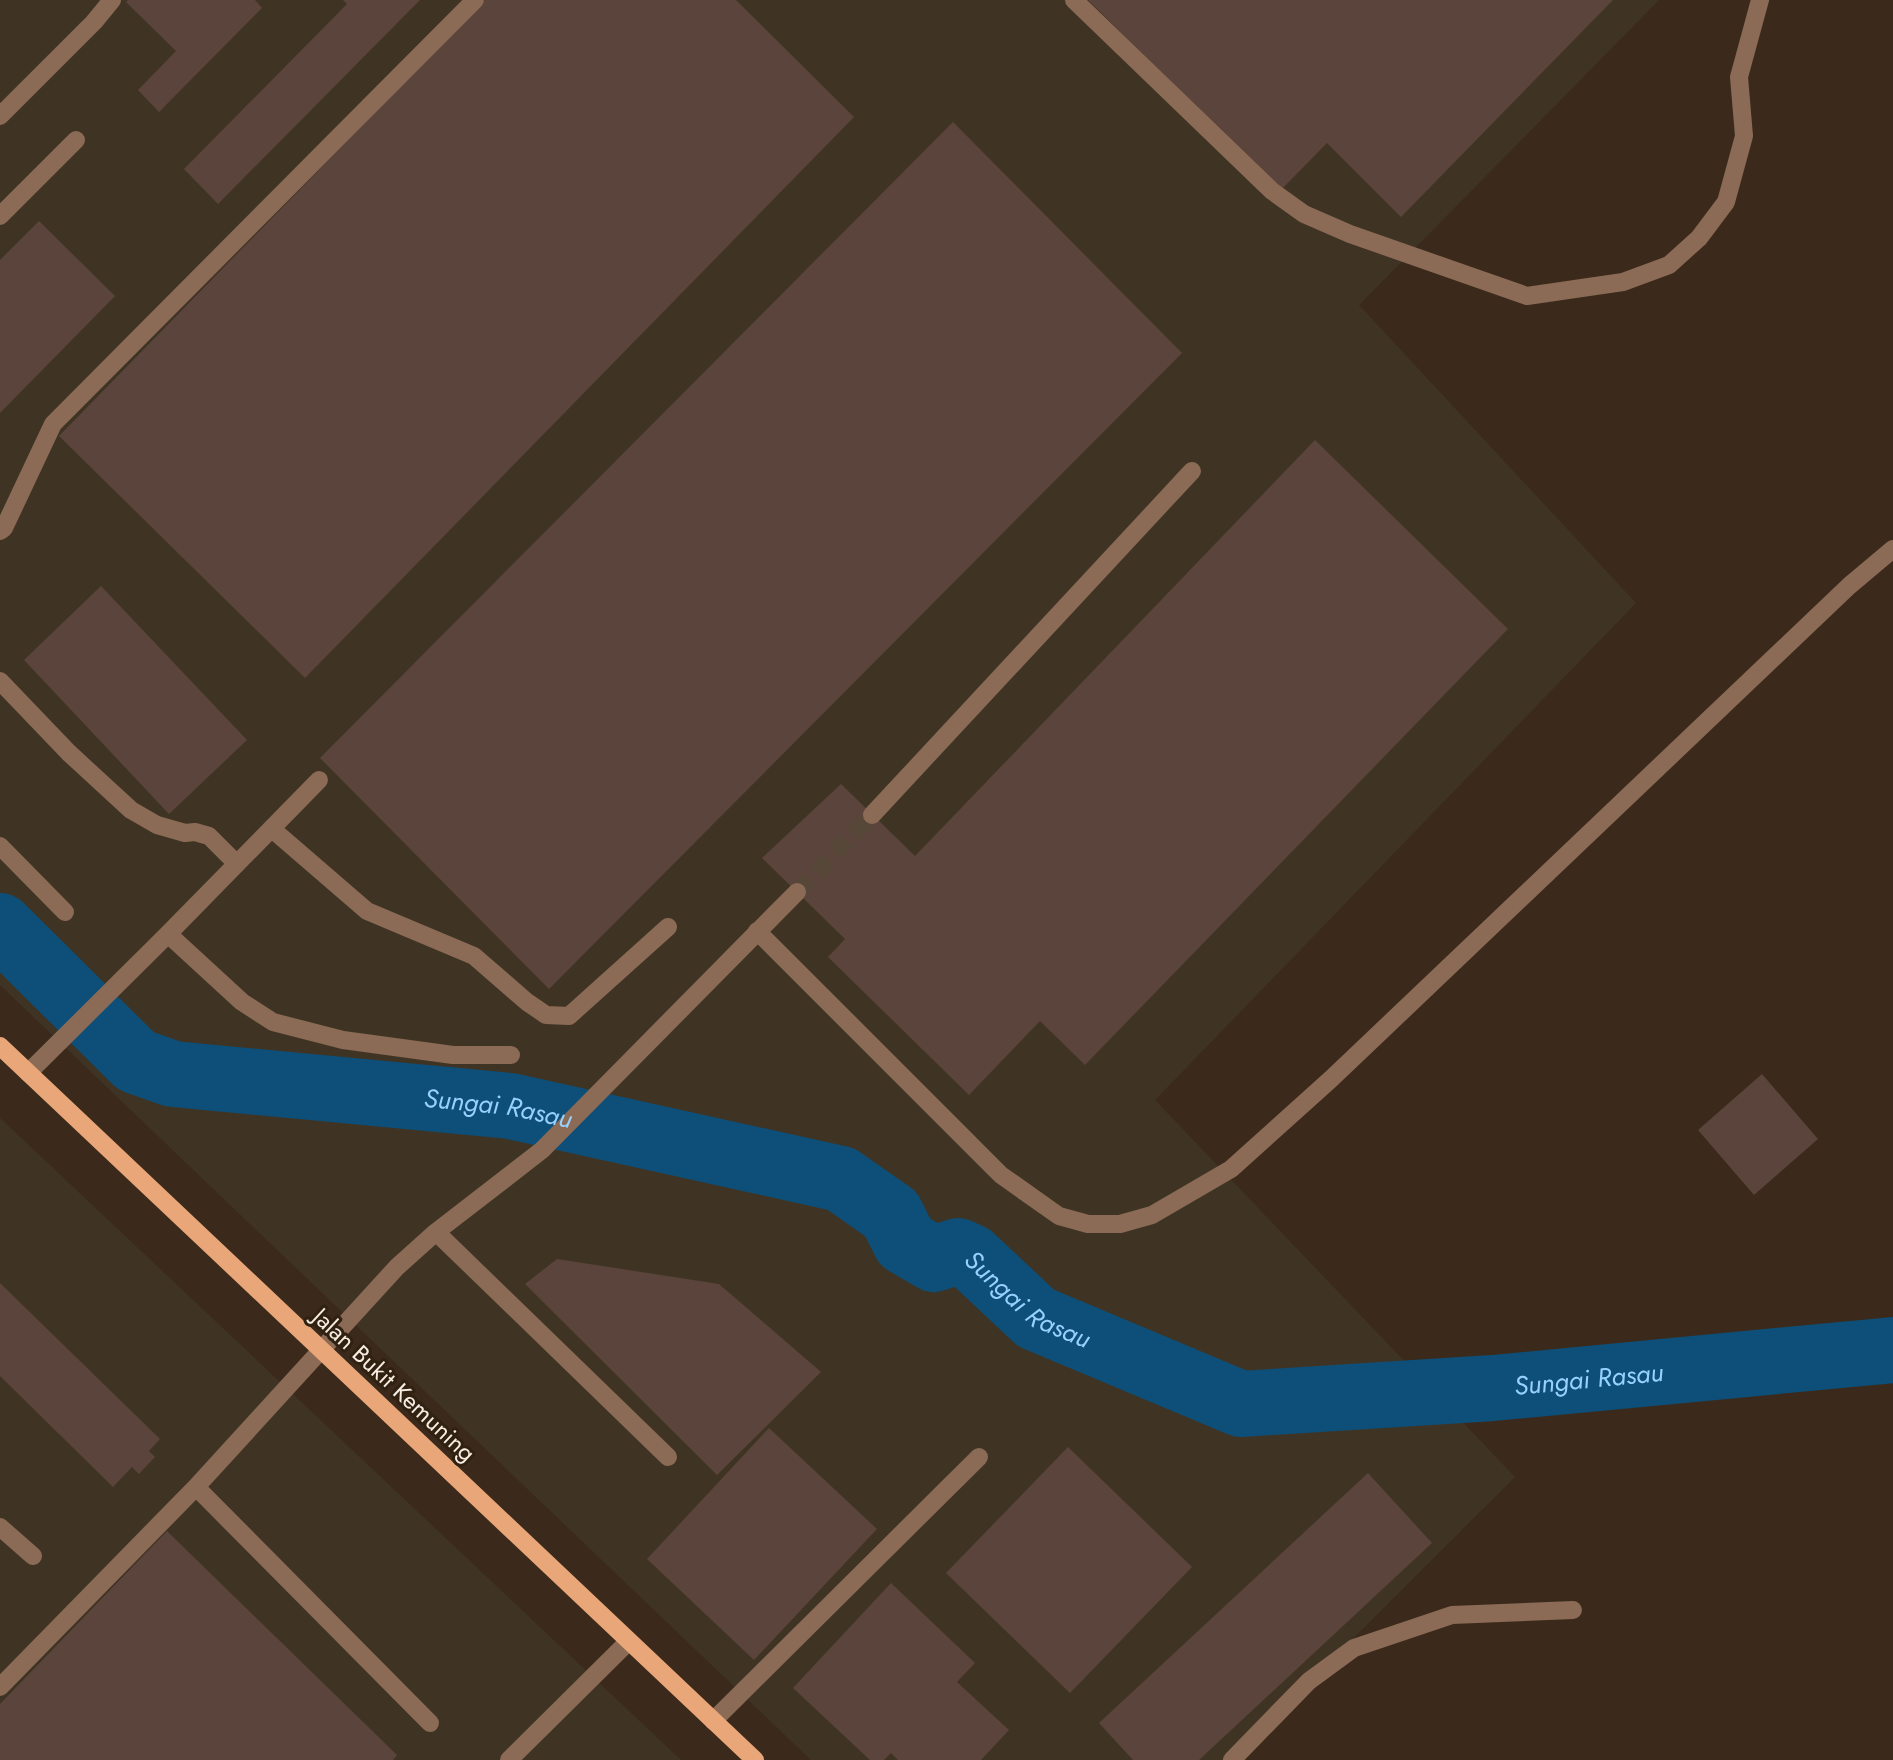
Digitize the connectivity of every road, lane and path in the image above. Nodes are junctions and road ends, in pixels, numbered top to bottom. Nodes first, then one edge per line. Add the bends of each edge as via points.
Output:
1 (112, 0) edge
2 (475, 0) edge
3 (1074, 0) edge
4 (1760, 0) edge
5 (0, 116) edge
6 (76, 140) dead end
7 (0, 216) edge
8 (1192, 471) dead end
9 (0, 531) edge
10 (1893, 550) edge
11 (0, 681) edge
12 (319, 780) dead end
13 (872, 815) tunnel mouth
14 (272, 829) junction
15 (0, 846) edge
16 (237, 864) junction
17 (797, 892) tunnel mouth
18 (65, 912) dead end
19 (668, 927) dead end
20 (757, 931) junction
21 (168, 934) junction
22 (0, 1046) edge
23 (511, 1055) dead end
24 (28, 1073) junction
25 (436, 1232) junction
26 (322, 1351) junction
27 (668, 1457) dead end
28 (979, 1457) dead end
29 (196, 1487) junction
30 (0, 1527) edge
31 (33, 1556) dead end
32 (1573, 1610) dead end
33 (629, 1641) junction
34 (0, 1687) edge
35 (713, 1721) junction
36 (430, 1723) dead end
37 (509, 1760) edge
38 (755, 1760) edge
39 (1232, 1760) edge

1 - 5 lane
2 - 9 lane via 53,424
3 - 4 lane via 1272,191 1304,214 1527,296 1623,282 1669,265 1699,238 1726,202 1744,136 1738,77
6 - 7 lane
8 - 13 lane
10 - 20 lane via 1849,586 1231,1169 1152,1215 1120,1224 1088,1224 1059,1216 1030,1197 1001,1175
11 - 16 lane via 131,810 157,825 209,836
12 - 14 lane
14 - 16 lane
14 - 19 lane via 367,911 474,956 546,1015 569,1016
15 - 18 lane
16 - 21 lane
17 - 20 lane
20 - 25 lane via 542,1150
21 - 23 lane via 242,1002 273,1022 343,1040 453,1055
21 - 24 lane
22 - 24 main road, Jalan Bukit Kemuning
24 - 26 main road, Jalan Bukit Kemuning
25 - 26 lane via 397,1267
25 - 27 lane
26 - 29 lane
26 - 33 main road, Jalan Bukit Kemuning
28 - 35 lane
29 - 34 lane
29 - 36 lane
30 - 31 lane
32 - 39 lane via 1452,1615 1354,1648 1309,1681
33 - 35 main road, Jalan Bukit Kemuning
33 - 37 lane
35 - 38 main road, Jalan Bukit Kemuning

